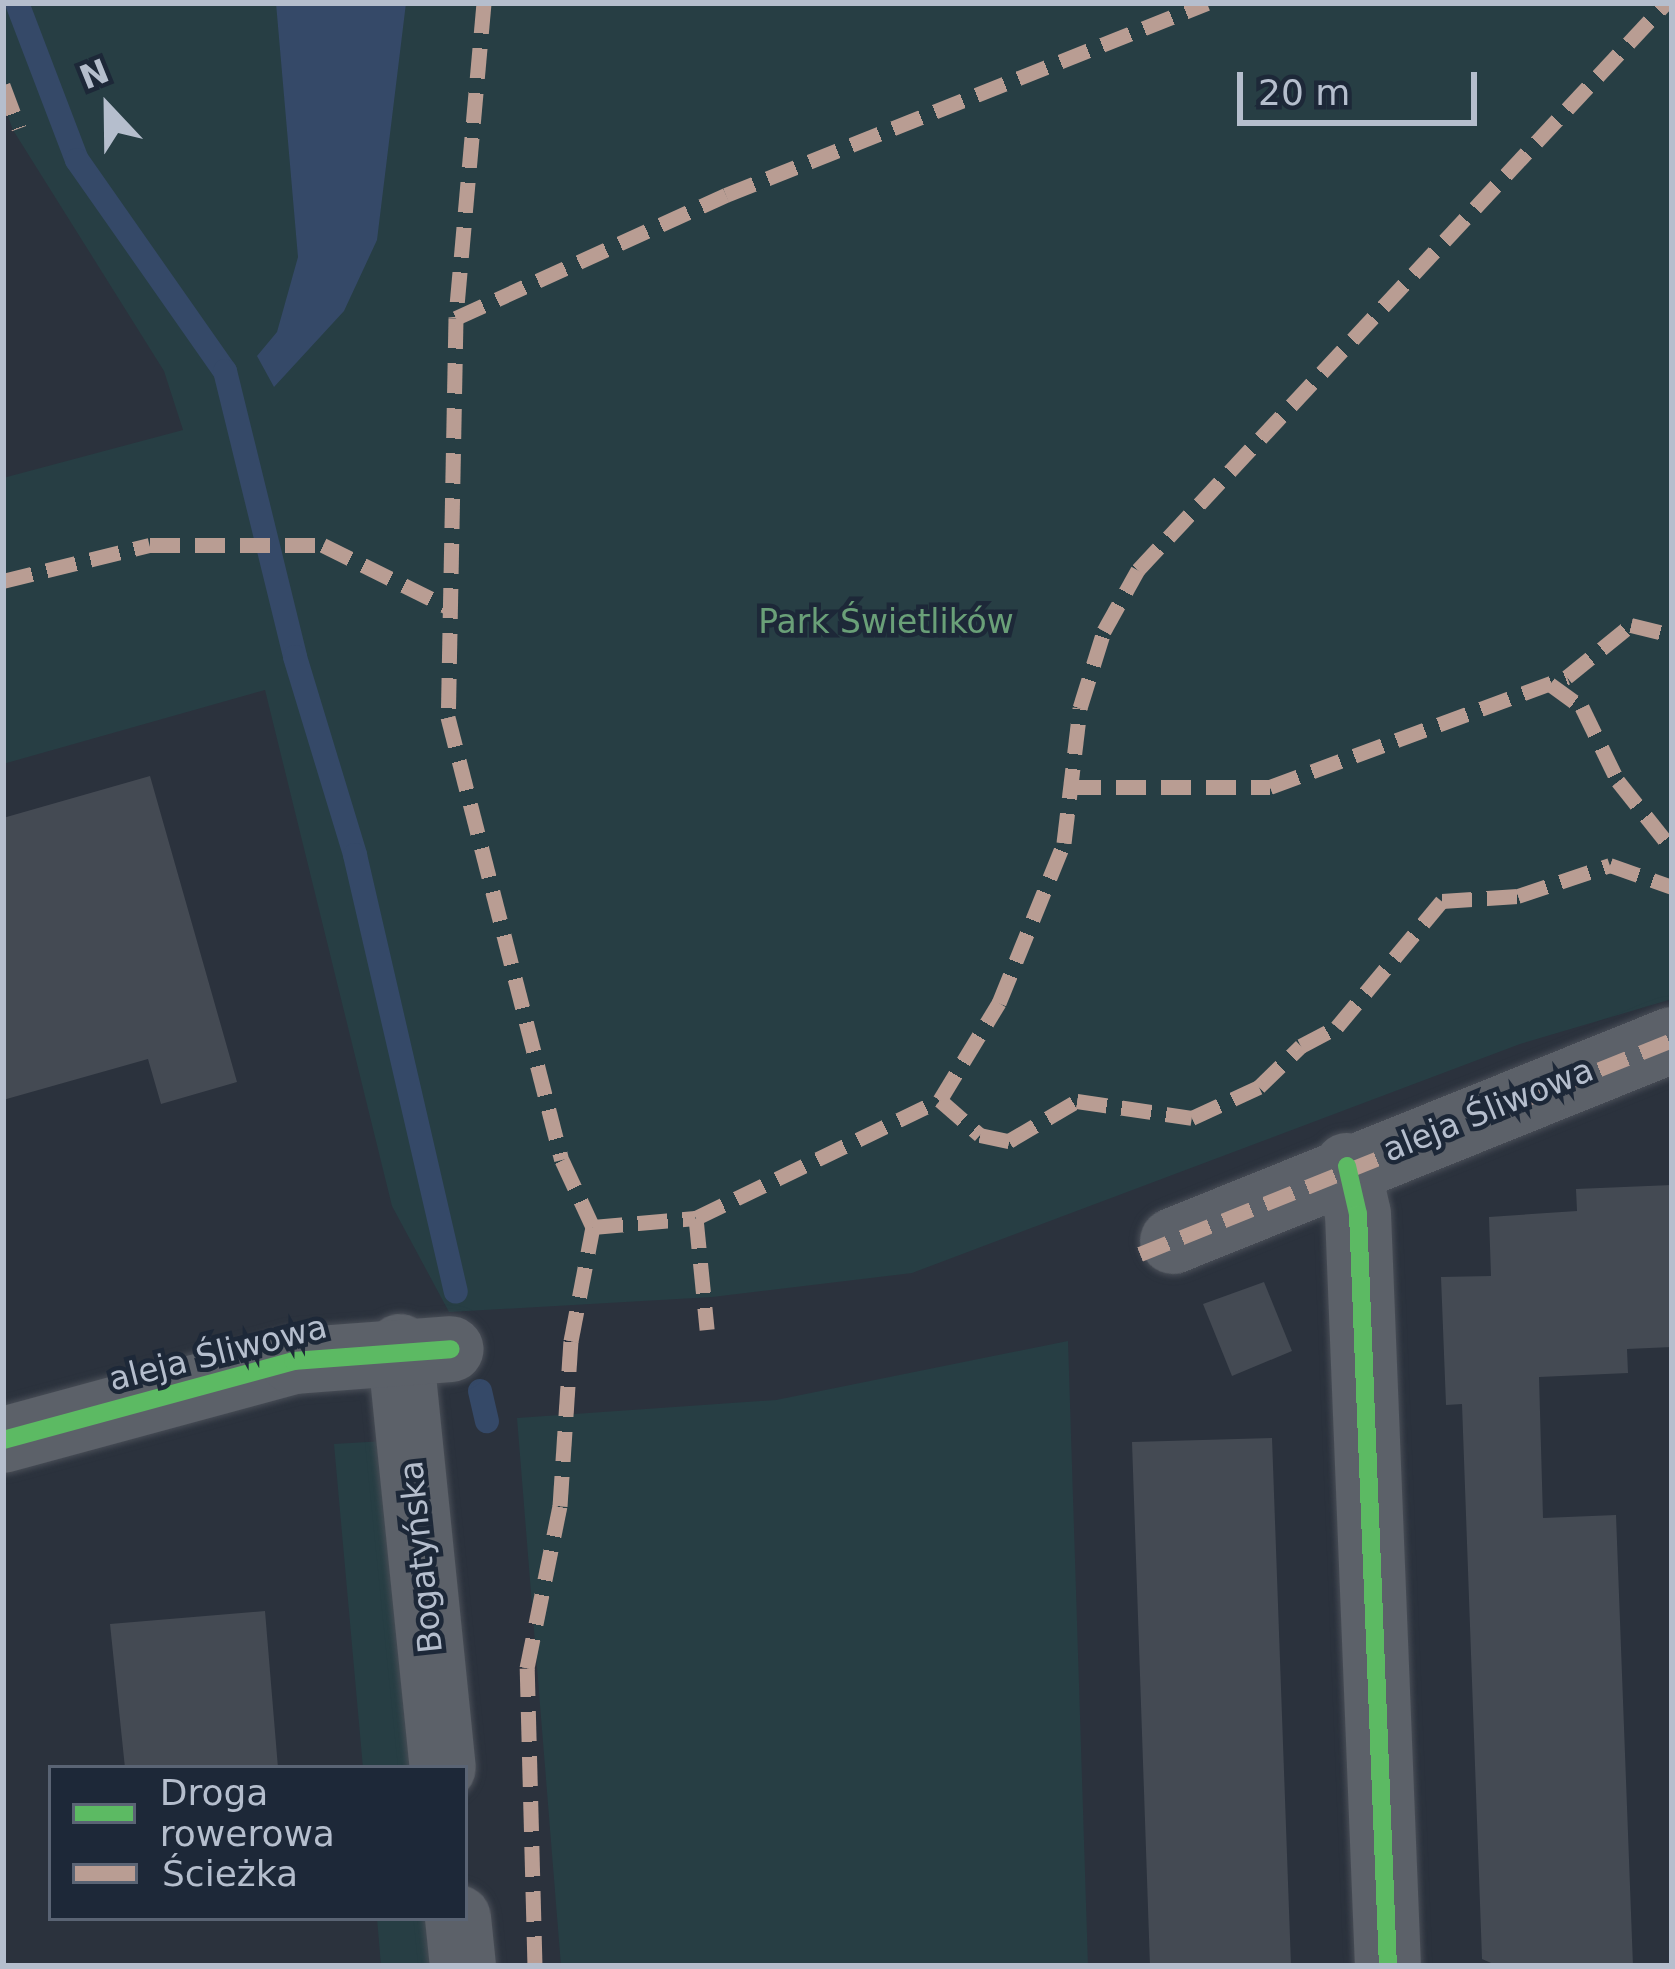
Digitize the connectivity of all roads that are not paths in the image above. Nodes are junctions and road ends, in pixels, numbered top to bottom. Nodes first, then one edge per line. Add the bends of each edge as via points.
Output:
1 (1672, 1040) edge
2 (1347, 1166) junction
3 (1173, 1241) dead end
4 (425, 1348) joint
5 (3, 1440) edge
6 (443, 1765) edge
7 (458, 1921) edge
8 (464, 1966) edge
9 (1388, 1966) edge

1 - 2 street, aleja Śliwowa
2 - 3 street, aleja Śliwowa
2 - 9 street via 1358,1214
4 - 5 street, aleja Śliwowa via 293,1361
4 - 6 street, Bogatyńska
7 - 8 street

